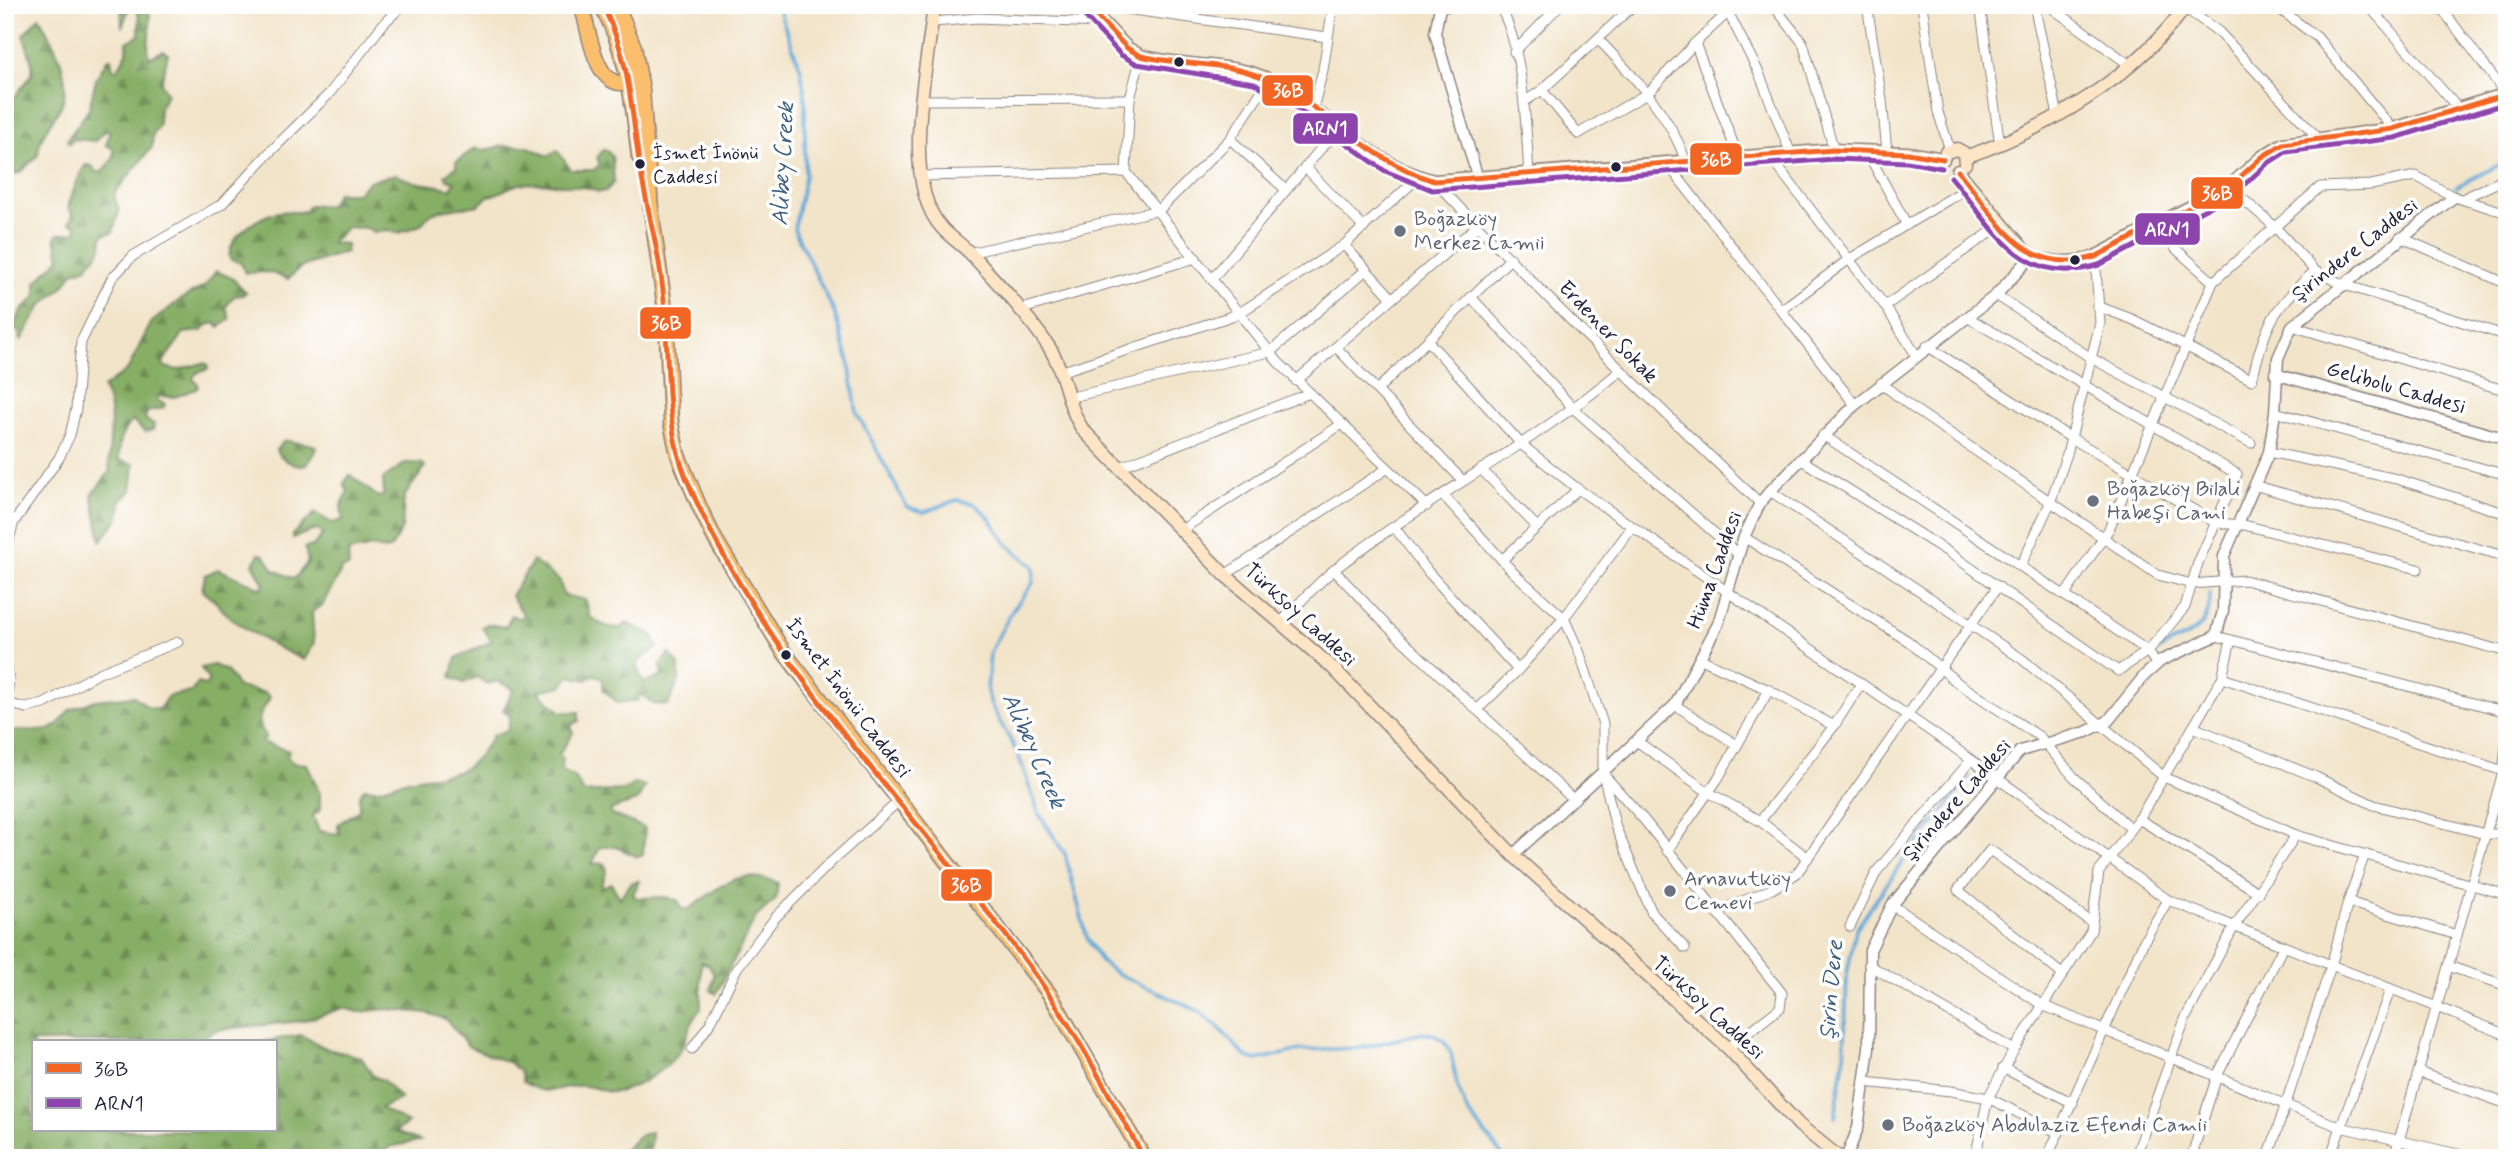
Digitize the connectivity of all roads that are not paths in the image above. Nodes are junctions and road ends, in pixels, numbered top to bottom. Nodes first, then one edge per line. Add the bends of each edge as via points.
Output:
1 (403, 5) edge
2 (581, 5) edge
3 (934, 5) edge
4 (1086, 5) edge
5 (1097, 5) edge
6 (1334, 5) edge
7 (1499, 5) edge
8 (1560, 5) edge
9 (1634, 5) edge
10 (1773, 5) edge
11 (1867, 5) edge
12 (1922, 5) edge
13 (1980, 5) edge
14 (2034, 5) edge
15 (2048, 5) edge
16 (2274, 5) edge
17 (2368, 5) edge
18 (2439, 5) edge
19 (1443, 6) edge
20 (2184, 6) edge
21 (1728, 7) edge
22 (610, 8) edge
23 (934, 22) junction
24 (1100, 23) junction
25 (1327, 37) junction
26 (1599, 40) junction
27 (1695, 43) junction
28 (1514, 52) junction
29 (1141, 56) junction
30 (2131, 66) junction
31 (635, 79) junction
32 (1269, 80) junction
33 (1542, 90) junction
34 (1648, 93) junction
35 (2507, 94) edge
36 (1130, 99) junction
37 (924, 100) junction
38 (1524, 102) junction
39 (2457, 107) junction
40 (1313, 109) junction
41 (2058, 115) junction
42 (2393, 129) junction
43 (1341, 130) junction
44 (2317, 137) junction
45 (1230, 139) junction
46 (2000, 145) junction
47 (1834, 150) junction
48 (1867, 152) junction
49 (1886, 152) junction
50 (1768, 154) junction
51 (1791, 154) junction
52 (1946, 155) junction
53 (1738, 156) junction
54 (1965, 157) junction
55 (1685, 159) junction
56 (1666, 162) junction
57 (1305, 167) junction
58 (1126, 172) junction
59 (1958, 172) junction
60 (1529, 175) junction
61 (919, 176) junction
62 (1419, 177) junction
63 (2507, 178) edge
64 (1478, 179) junction
65 (1434, 181) junction
66 (1970, 186) junction
67 (2229, 187) junction
68 (1286, 190) junction
69 (2458, 198) junction
70 (1158, 210) junction
71 (2507, 213) edge
72 (2157, 223) junction
73 (1907, 225) junction
74 (2001, 225) junction
75 (1477, 226) junction
76 (2275, 227) junction
77 (1364, 228) junction
78 (2400, 237) junction
79 (1344, 245) junction
80 (969, 253) junction
81 (2032, 256) junction
82 (2095, 257) junction
83 (1196, 258) junction
84 (1511, 258) junction
85 (1847, 260) junction
86 (1366, 270) junction
87 (2315, 271) junction
88 (1212, 279) junction
89 (2213, 282) junction
90 (2342, 284) junction
91 (2507, 284) edge
92 (1996, 295) junction
93 (1391, 297) junction
94 (1471, 298) junction
95 (1885, 306) junction
96 (2097, 306) junction
97 (1019, 310) junction
98 (1781, 310) junction
99 (1238, 314) junction
100 (1967, 317) junction
101 (2292, 326) junction
102 (2507, 336) edge
103 (1428, 341) junction
104 (1927, 346) junction
105 (2186, 346) junction
106 (1336, 347) junction
107 (1270, 352) junction
108 (1916, 355) junction
109 (2091, 358) junction
110 (1063, 371) junction
111 (1619, 372) junction
112 (2275, 374) junction
113 (1296, 381) junction
114 (1881, 383) junction
115 (2084, 385) junction
116 (1378, 389) junction
117 (2507, 391) edge
118 (1310, 393) junction
119 (2165, 396) junction
120 (1071, 397) junction
121 (1855, 405) junction
122 (1574, 409) junction
123 (2275, 412) junction
124 (2154, 423) junction
125 (1342, 424) junction
126 (1824, 435) junction
127 (2071, 438) junction
128 (2507, 439) edge
129 (2251, 443) dead end
130 (1522, 444) junction
131 (2269, 452) junction
132 (1800, 459) junction
133 (1120, 467) junction
134 (1388, 468) junction
135 (1481, 469) junction
136 (2133, 473) junction
137 (2507, 475) edge
138 (1463, 481) junction
139 (2256, 486) junction
140 (1578, 488) junction
141 (1770, 492) junction
142 (1443, 495) junction
143 (1760, 503) junction
144 (2050, 503) junction
145 (1427, 506) junction
146 (2507, 514) edge
147 (2216, 523) junction
148 (2238, 524) junction
149 (1536, 527) junction
150 (1632, 527) junction
151 (1183, 528) junction
152 (1395, 528) junction
153 (1744, 537) junction
154 (2102, 540) junction
155 (5, 553) edge
156 (1738, 554) junction
157 (2507, 558) edge
158 (1502, 560) junction
159 (2021, 565) junction
160 (2418, 569) dead end
161 (1334, 570) junction
162 (1226, 575) junction
163 (2221, 580) junction
164 (2192, 584) junction
165 (1997, 586) junction
166 (1729, 593) junction
167 (2065, 595) junction
168 (1564, 618) junction
169 (1282, 621) junction
170 (1971, 625) junction
171 (2216, 636) junction
172 (2231, 639) junction
173 (178, 642) dead end
174 (2148, 651) junction
175 (2507, 652) edge
176 (5, 656) edge
177 (1701, 659) junction
178 (2156, 664) junction
179 (1940, 668) junction
180 (1518, 670) junction
181 (2222, 678) junction
182 (1861, 684) junction
183 (1769, 690) junction
184 (1675, 705) junction
185 (1477, 710) junction
186 (2507, 712) edge
187 (1908, 716) junction
188 (1834, 726) junction
189 (2098, 726) junction
190 (2193, 727) junction
191 (2507, 738) edge
192 (2044, 741) junction
193 (1638, 742) junction
194 (1737, 745) junction
195 (1971, 760) junction
196 (2505, 772) edge
197 (1603, 774) junction
198 (2164, 777) junction
199 (1997, 779) junction
200 (1708, 792) junction
201 (1574, 800) junction
202 (899, 801) junction
203 (2139, 819) junction
204 (1760, 821) junction
205 (2131, 829) junction
206 (2485, 834) junction
207 (2507, 834) edge
208 (2297, 835) junction
209 (1667, 851) junction
210 (1513, 855) junction
211 (2365, 855) junction
212 (1808, 858) junction
213 (2107, 858) junction
214 (2471, 885) junction
215 (2259, 892) junction
216 (2507, 895) edge
217 (2168, 900) junction
218 (2348, 902) junction
219 (1892, 905) junction
220 (1716, 912) junction
221 (2091, 922) junction
222 (1850, 927) dead end
223 (2234, 927) junction
224 (2456, 935) junction
225 (2283, 947) junction
226 (1685, 948) dead end
227 (1869, 965) junction
228 (2331, 966) junction
229 (2448, 966) junction
230 (2063, 975) junction
231 (2507, 986) edge
232 (2390, 990) junction
233 (2042, 1005) junction
234 (2436, 1009) junction
235 (2106, 1031) junction
236 (2507, 1035) edge
237 (1728, 1048) junction
238 (692, 1049) dead end
239 (2014, 1050) junction
240 (2170, 1058) junction
241 (2003, 1068) junction
242 (2417, 1072) junction
243 (2217, 1076) junction
244 (1864, 1082) junction
245 (1988, 1098) junction
246 (2073, 1102) junction
247 (2287, 1103) junction
248 (2507, 1104) edge
249 (2340, 1126) junction
250 (2059, 1133) junction
251 (2399, 1142) junction
252 (2471, 1157) edge
253 (1144, 1158) edge
254 (1840, 1158) edge
255 (1846, 1158) edge
256 (1975, 1158) edge
257 (2047, 1158) edge
258 (2136, 1158) edge
259 (2191, 1158) edge
260 (2268, 1158) edge
261 (2330, 1158) edge
262 (2394, 1158) edge

1 - 155 street via 329,94 222,204 133,256 112,278 81,342 70,435 14,522
2 - 31 main road via 600,69 609,78
3 - 23 main road, Türksoy Caddesi
4 - 24 main road
5 - 25 street
6 - 25 street
7 - 28 street via 1508,19
8 - 28 street
9 - 26 street
10 - 47 street via 1803,43
11 - 49 street
12 - 52 street
13 - 46 street
14 - 41 street
15 - 30 street
16 - 42 street via 2316,37
17 - 39 street
18 - 35 street
19 - 64 street via 1435,33
20 - 30 main road
20 - 44 street via 2219,33
21 - 27 street
21 - 51 street
22 - 31 main road, İsmet İnönü Caddesi via 634,47
23 - 24 street via 977,18
23 - 37 main road, Türksoy Caddesi
24 - 29 main road
25 - 40 street
26 - 33 street
26 - 34 street
27 - 34 street
27 - 53 street
28 - 38 street
29 - 32 main road
29 - 36 street
30 - 41 main road
31 - 202 main road, İsmet İnönü Caddesi via 666,316 671,423 686,477 715,539 783,651
32 - 40 main road
32 - 45 street
33 - 34 street via 1578,134
33 - 38 street
34 - 55 street
35 - 39 main road
36 - 37 street
36 - 58 street
37 - 61 main road, Türksoy Caddesi
38 - 60 street
39 - 42 main road
40 - 43 main road
41 - 46 main road
42 - 44 main road
43 - 57 street
43 - 62 main road via 1376,156
44 - 67 main road via 2273,149
45 - 68 street
45 - 70 street
46 - 54 main road
47 - 48 main road
47 - 51 main road
48 - 49 main road
48 - 73 street
49 - 52 main road
50 - 51 main road
50 - 53 main road
50 - 85 street
52 - 54 main road via 1961,151
52 - 59 main road via 1947,170
53 - 55 main road
54 - 59 main road
55 - 56 main road
56 - 60 main road
56 - 98 street
57 - 68 street
57 - 77 street
58 - 61 street
58 - 70 street
59 - 66 main road
60 - 64 main road
61 - 80 main road, Türksoy Caddesi via 930,211
62 - 65 main road
62 - 77 street
63 - 69 street
64 - 65 main road
65 - 75 street, Erdener Sokak
66 - 73 street
66 - 74 main road
67 - 72 main road
67 - 76 street
68 - 88 street
69 - 71 street
69 - 76 street via 2416,176 2371,185 2320,187
69 - 78 street, Şirindere Caddesi
70 - 80 street
70 - 83 street
72 - 82 main road
72 - 89 street via 2176,249
73 - 85 street
74 - 81 main road
74 - 95 street
75 - 84 street, Erdener Sokak
75 - 93 street
76 - 87 street
76 - 89 street
77 - 79 street
78 - 90 street, Şirindere Caddesi
78 - 91 street
79 - 86 street
79 - 99 street
80 - 97 main road, Türksoy Caddesi
81 - 82 main road via 2074,262
81 - 92 street, Hüma Caddesi
82 - 96 street
83 - 88 street
83 - 97 street
84 - 94 street
84 - 111 street, Erdener Sokak
85 - 95 street
85 - 98 street
86 - 93 street
86 - 107 street
87 - 90 street
87 - 105 street via 2273,315 2252,380
88 - 99 street
89 - 105 street
90 - 101 street, Şirindere Caddesi
90 - 102 street
92 - 100 street, Hüma Caddesi
92 - 109 street
93 - 106 street
94 - 103 street
94 - 122 street
95 - 108 street
96 - 105 street
96 - 109 street via 2099,323
97 - 110 main road, Türksoy Caddesi
98 - 121 street
99 - 107 street
99 - 110 street
100 - 104 street, Hüma Caddesi
100 - 115 street
101 - 112 street, Şirindere Caddesi
101 - 117 street
103 - 116 street
103 - 130 street
104 - 108 street, Hüma Caddesi
104 - 127 street
105 - 119 street
106 - 113 street
106 - 116 street
107 - 113 street
107 - 120 street
108 - 114 street, Hüma Caddesi
109 - 115 street
109 - 119 street
110 - 120 main road, Türksoy Caddesi
111 - 122 street
111 - 143 street, Erdener Sokak
112 - 123 street, Şirindere Caddesi
112 - 128 street, Gelibolu Caddesi
113 - 118 street
114 - 121 street, Hüma Caddesi
114 - 144 street
115 - 124 street
115 - 127 street
116 - 138 street
118 - 125 street
118 - 133 street
119 - 124 street
119 - 129 street
120 - 133 main road, Türksoy Caddesi via 1083,430
121 - 126 street, Hüma Caddesi
122 - 130 street
122 - 156 street
123 - 131 street, Şirindere Caddesi
123 - 137 street
124 - 136 street
124 - 147 street via 2237,474
125 - 134 street
125 - 151 street
126 - 132 street, Hüma Caddesi
126 - 159 street
127 - 136 street
127 - 144 street
130 - 135 street
130 - 140 street
131 - 139 street, Şirindere Caddesi
131 - 146 street via 2397,480
132 - 141 street, Hüma Caddesi
132 - 165 street
133 - 151 main road, Türksoy Caddesi
134 - 145 street
134 - 162 street
135 - 138 street
135 - 149 street
136 - 147 street
136 - 154 street
138 - 142 street
139 - 148 street, Şirindere Caddesi
139 - 157 street
140 - 149 street
140 - 150 street
141 - 143 street, Hüma Caddesi
141 - 170 street
142 - 145 street
142 - 158 street
143 - 153 street, Hüma Caddesi
144 - 154 street
144 - 159 street
145 - 152 street
147 - 148 street
147 - 164 street
148 - 160 street
148 - 163 street, Şirindere Caddesi via 2224,556
149 - 158 street
150 - 166 street
150 - 168 street
151 - 162 main road, Türksoy Caddesi
152 - 161 street
152 - 180 street via 1429,573
153 - 156 street, Hüma Caddesi
153 - 179 street via 1908,641
154 - 164 street via 2158,575
154 - 167 street
156 - 166 street, Hüma Caddesi
158 - 168 street
159 - 167 street
161 - 169 street
161 - 185 street
162 - 169 main road, Türksoy Caddesi
163 - 164 street
163 - 171 street, Şirindere Caddesi via 2223,611
163 - 175 street via 2245,580
164 - 174 street via 2185,607
165 - 170 street
165 - 174 street via 2118,671
166 - 177 street, Hüma Caddesi
166 - 182 street
167 - 174 street
168 - 180 street
168 - 197 street via 1603,724
169 - 210 main road, Türksoy Caddesi via 1383,718
170 - 179 street
170 - 189 street via 2022,659
171 - 172 street
171 - 178 street, Şirindere Caddesi
172 - 181 street
172 - 186 street
173 - 176 street via 99,673 44,704 26,708 6,703 9,678
174 - 178 street
177 - 183 street
177 - 184 street, Hüma Caddesi
178 - 189 street, Şirindere Caddesi via 2116,713
179 - 187 street
179 - 192 street
180 - 185 street
181 - 190 street
181 - 196 street
182 - 187 street
182 - 188 street
183 - 188 street
183 - 194 street
184 - 193 street, Hüma Caddesi
184 - 194 street
185 - 201 street
187 - 195 street
187 - 212 street
188 - 204 street
189 - 192 street, Şirindere Caddesi
189 - 198 street
190 - 198 street
190 - 206 street via 2374,805
191 - 196 street
192 - 199 street, Şirindere Caddesi via 2020,751
192 - 205 street via 2073,776
193 - 197 street, Hüma Caddesi
193 - 200 street
194 - 200 street
195 - 199 street
195 - 222 street via 1877,871
196 - 206 street
197 - 201 street, Hüma Caddesi
197 - 209 street
197 - 226 street via 1633,875 1652,912
198 - 203 street
198 - 208 street
199 - 213 street
199 - 219 street, Şirindere Caddesi
200 - 204 street
200 - 209 street
201 - 210 street, Hüma Caddesi
202 - 238 street via 775,918 737,968
202 - 253 main road, İsmet İnönü Caddesi via 1051,996
203 - 205 street
203 - 215 street
204 - 212 street
205 - 213 street
206 - 207 street
206 - 214 street
208 - 211 street
208 - 215 street
209 - 220 street
210 - 237 main road, Türksoy Caddesi
211 - 214 street
211 - 218 street
212 - 220 street via 1797,873 1772,889
213 - 217 street
213 - 221 street via 2099,872
214 - 216 street
214 - 224 street
215 - 223 street
217 - 223 street
217 - 235 street via 2144,941
218 - 224 street
218 - 228 street
219 - 227 street, Şirindere Caddesi via 1875,938
219 - 233 street
220 - 237 street via 1781,990 1783,999 1780,1008
221 - 230 street via 2091,931
221 - 230 street via 1990,850 1958,890
223 - 225 street
223 - 240 street via 2185,1019
224 - 229 street
225 - 228 street
225 - 243 street
227 - 239 street
227 - 244 street, Şirindere Caddesi via 1869,1048
228 - 232 street
228 - 247 street
229 - 231 street
229 - 234 street
230 - 233 street
232 - 234 street
232 - 249 street
233 - 235 street
233 - 239 street
234 - 236 street
234 - 242 street
235 - 240 street
235 - 246 street
237 - 254 main road, Türksoy Caddesi via 1799,1125
239 - 241 street
240 - 243 street
240 - 258 street
241 - 245 street
241 - 246 street
242 - 248 street
242 - 251 street
243 - 247 street
243 - 259 street
244 - 245 street
244 - 255 street, Şirindere Caddesi via 1858,1128
245 - 250 street
245 - 256 street
246 - 250 street
247 - 249 street
247 - 260 street
249 - 251 street
249 - 261 street
250 - 257 street
251 - 252 street
251 - 262 street

